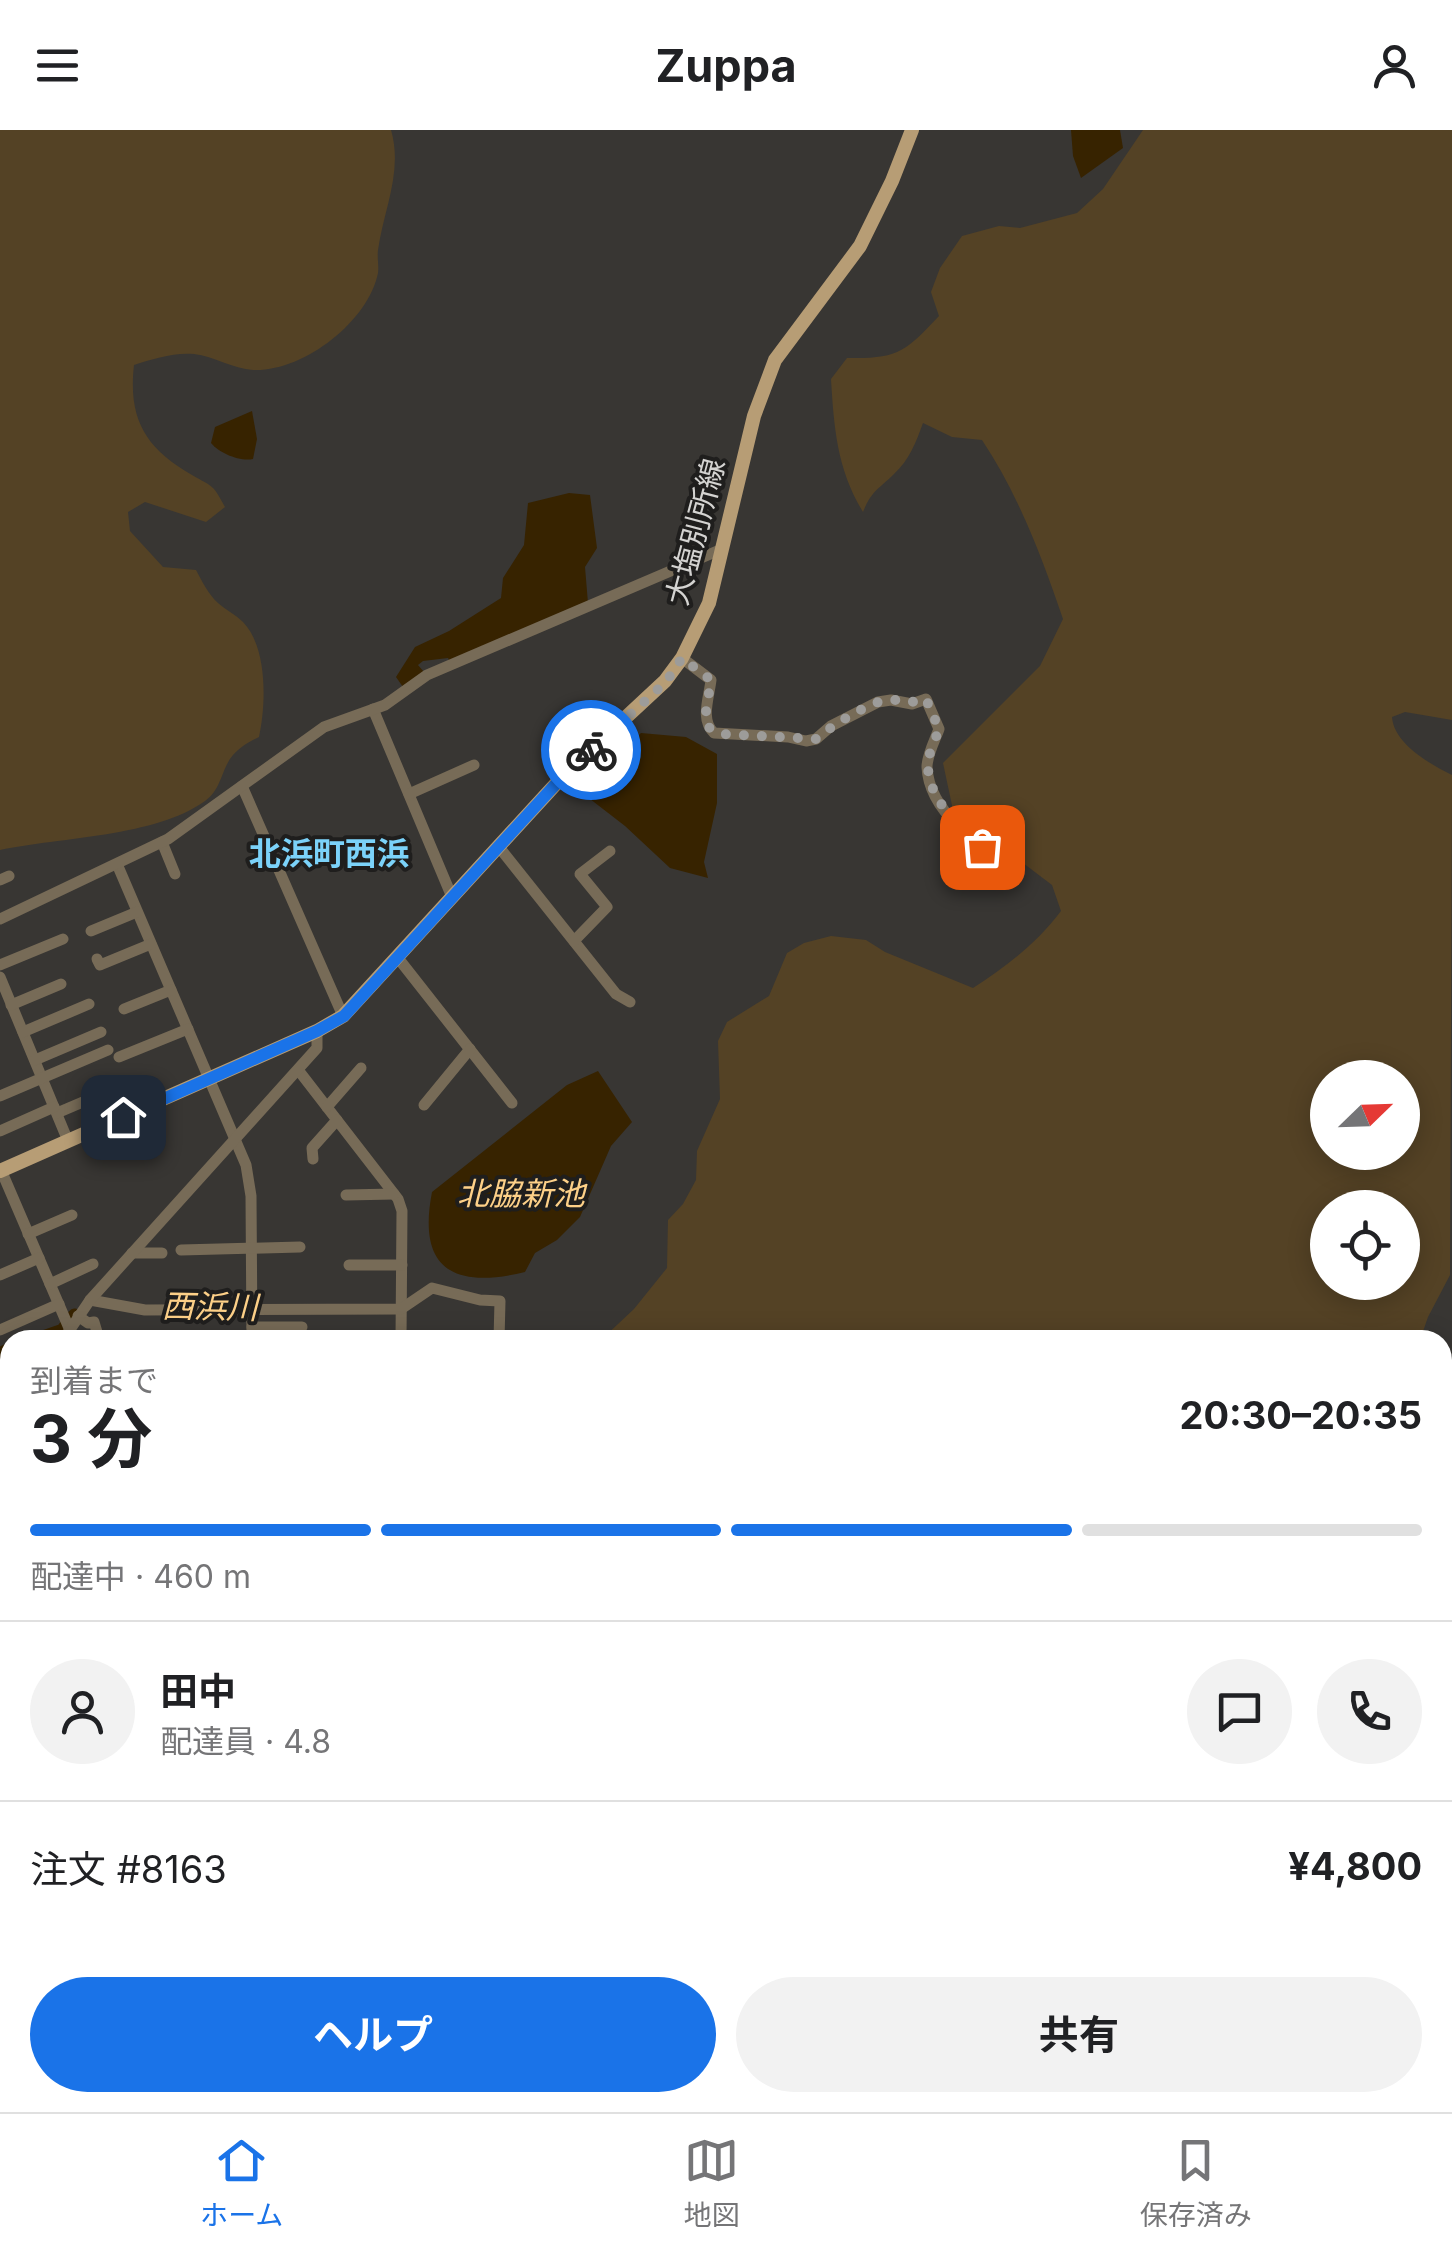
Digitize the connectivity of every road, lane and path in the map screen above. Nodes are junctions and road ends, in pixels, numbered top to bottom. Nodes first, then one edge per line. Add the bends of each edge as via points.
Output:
1 (912, 130) edge
2 (722, 549) junction
3 (682, 658) junction
4 (372, 709) junction
5 (474, 765) dead end
6 (242, 786) junction
7 (409, 794) junction
8 (162, 842) junction
9 (499, 846) junction
10 (610, 851) dead end
11 (116, 864) junction
12 (1013, 866) dead end
13 (176, 874) dead end
14 (452, 897) junction
15 (137, 912) junction
16 (0, 919) edge
17 (90, 931) dead end
18 (63, 939) dead end
19 (574, 941) junction
20 (151, 944) junction
21 (398, 958) junction
22 (97, 960) dead end
23 (0, 965) edge
24 (0, 978) edge
25 (61, 984) dead end
26 (171, 990) junction
27 (630, 1002) dead end
28 (89, 1004) dead end
29 (12, 1005) junction
30 (124, 1010) dead end
31 (344, 1016) junction
32 (188, 1029) junction
33 (317, 1031) junction
34 (23, 1032) junction
35 (101, 1032) dead end
36 (470, 1050) junction
37 (34, 1060) junction
38 (362, 1068) dead end
39 (298, 1070) junction
40 (42, 1078) junction
41 (209, 1080) junction
42 (432, 1090) junction
43 (0, 1096) edge
44 (512, 1103) dead end
45 (424, 1105) dead end
46 (446, 1105) dead end
47 (326, 1107) junction
48 (56, 1110) junction
49 (123, 1117) junction
50 (337, 1120) junction
51 (0, 1131) edge
52 (235, 1138) junction
53 (68, 1141) junction
54 (313, 1159) dead end
55 (1, 1171) edge
56 (394, 1194) junction
57 (346, 1195) dead end
58 (72, 1215) dead end
59 (28, 1234) junction
60 (300, 1246) dead end
61 (252, 1247) junction
62 (181, 1250) dead end
63 (132, 1253) junction
64 (162, 1254) dead end
65 (39, 1258) junction
66 (93, 1264) dead end
67 (349, 1264) dead end
68 (402, 1266) junction
69 (0, 1275) edge
70 (50, 1284) junction
71 (90, 1300) junction
72 (59, 1304) junction
73 (401, 1309) junction
74 (251, 1310) junction
75 (78, 1316) junction
76 (302, 1327) dead end
77 (0, 1330) edge
78 (65, 1330) edge
79 (69, 1330) edge
80 (97, 1330) edge
81 (252, 1330) edge
82 (277, 1330) edge
83 (401, 1330) edge
84 (500, 1330) edge

1 - 2 main road, 大塩別所線 via 860,246 775,360 754,416
2 - 3 main road, 大塩別所線 via 709,603
2 - 4 street via 426,675
3 - 9 main road, 大塩別所線 via 666,682 565,774
3 - 12 street via 711,680 705,718 722,734 816,739 878,702 926,699 939,729 927,767 939,801 982,847
4 - 6 street via 324,727
4 - 7 street
5 - 7 street
6 - 8 street
6 - 31 street
7 - 14 street
8 - 11 street
8 - 13 street
9 - 14 main road, 大塩別所線
9 - 19 street
10 - 19 street via 580,874 607,907
11 - 15 street
11 - 16 street
14 - 21 main road, 大塩別所線
15 - 17 street
15 - 20 street
18 - 23 street
19 - 27 street
20 - 22 street via 100,966
20 - 26 street
21 - 31 main road, 大塩別所線
21 - 36 street
24 - 29 street
25 - 29 street
26 - 30 street
26 - 32 street
28 - 34 street
29 - 34 street
31 - 33 main road, 大塩別所線
32 - 40 street
32 - 41 street
33 - 39 street via 317,1048
33 - 41 main road, 大塩別所線
34 - 37 street
35 - 37 street
36 - 42 street
36 - 44 street
37 - 40 street
38 - 47 street
39 - 47 street
39 - 52 street
40 - 43 street
40 - 48 street
41 - 49 main road, 大塩別所線
41 - 52 street
42 - 45 street
42 - 46 street
47 - 50 street
48 - 49 street via 112,1090
48 - 51 street
48 - 53 street
49 - 53 main road, 大塩別所線
50 - 54 street via 312,1148
50 - 56 street
52 - 61 street via 250,1187
52 - 63 street
53 - 55 main road, 大塩別所線
55 - 59 street
56 - 57 street
56 - 68 street via 402,1211
58 - 59 street
59 - 65 street
60 - 61 street
61 - 62 street
61 - 74 street
63 - 64 street
63 - 71 street
65 - 69 street
65 - 70 street
66 - 70 street
67 - 68 street
68 - 73 street
70 - 72 street
71 - 74 street via 145,1310
71 - 75 street
72 - 77 street
72 - 78 street
73 - 74 street
73 - 83 street
73 - 84 street via 432,1288 500,1301
74 - 81 street
75 - 79 street
75 - 80 street
76 - 82 street

